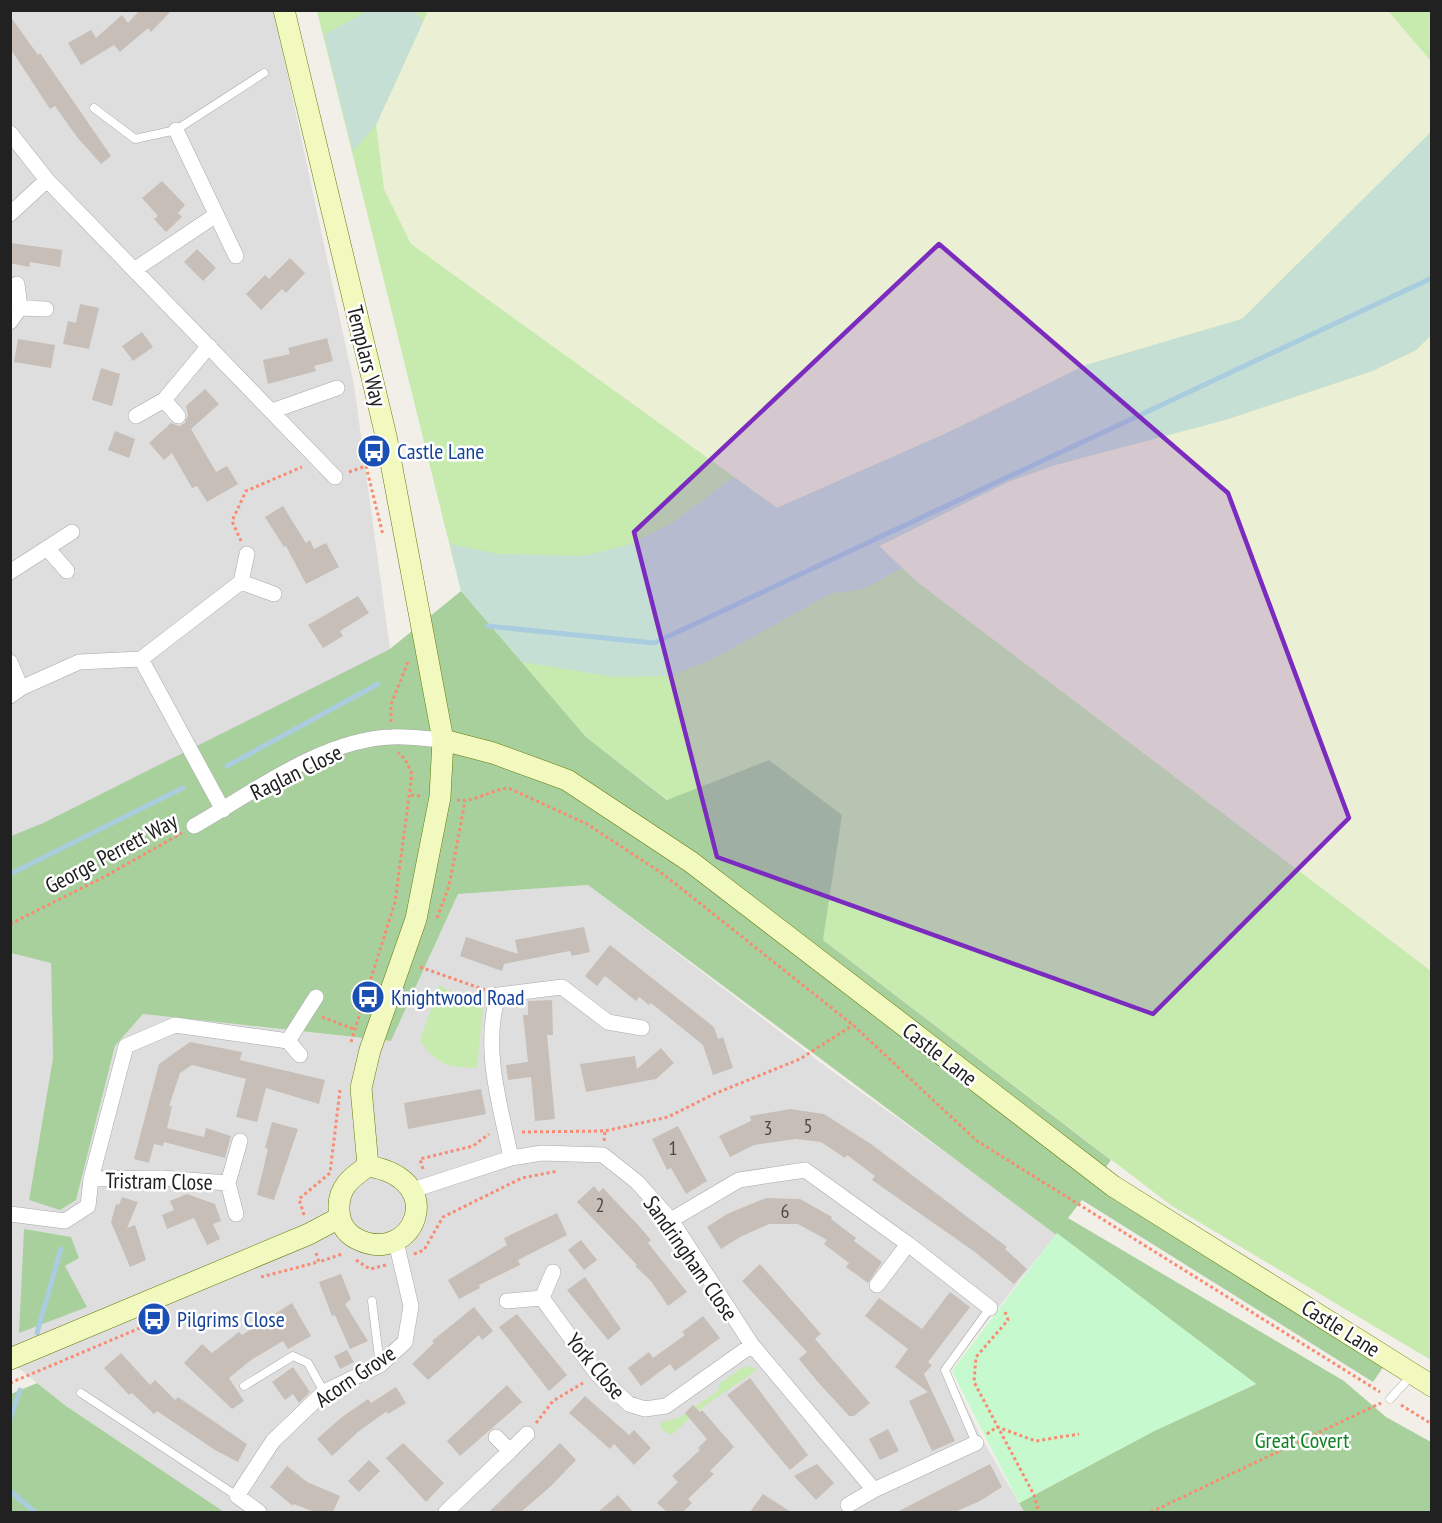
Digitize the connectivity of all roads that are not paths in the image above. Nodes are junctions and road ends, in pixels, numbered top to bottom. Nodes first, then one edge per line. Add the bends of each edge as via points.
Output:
1 (284, 10) edge
2 (264, 73) dead end
3 (94, 108) dead end
4 (176, 130) junction
5 (10, 133) edge
6 (47, 180) junction
7 (10, 214) edge
8 (216, 215) junction
9 (236, 256) dead end
10 (134, 270) junction
11 (16, 284) dead end
12 (20, 308) junction
13 (46, 309) dead end
14 (10, 322) edge
15 (209, 346) junction
16 (337, 388) dead end
17 (164, 400) junction
18 (272, 411) junction
19 (136, 416) dead end
20 (178, 416) dead end
21 (335, 477) road end
22 (72, 532) dead end
23 (47, 548) junction
24 (247, 554) road end
25 (10, 572) edge
26 (68, 572) dead end
27 (241, 582) junction
28 (274, 594) dead end
29 (141, 659) junction
30 (10, 662) edge
31 (16, 692) edge
32 (443, 740) junction
33 (223, 810) junction
34 (194, 826) road end
35 (316, 997) dead end
36 (642, 1028) dead end
37 (288, 1041) junction
38 (300, 1055) dead end
39 (240, 1141) dead end
40 (511, 1158) junction
41 (368, 1166) junction
42 (91, 1179) junction
43 (228, 1183) junction
44 (421, 1187) junction
45 (10, 1214) edge
46 (236, 1215) dead end
47 (339, 1218) junction
48 (671, 1220) junction
49 (396, 1242) junction
50 (908, 1244) junction
51 (553, 1272) dead end
52 (877, 1285) dead end
53 (542, 1298) junction
54 (372, 1301) dead end
55 (507, 1301) dead end
56 (990, 1308) joint
57 (753, 1345) junction
58 (10, 1359) edge
59 (380, 1365) junction
60 (1414, 1373) junction
61 (244, 1386) dead end
62 (1431, 1386) edge
63 (324, 1392) junction
64 (81, 1393) dead end
65 (1390, 1398) road end
66 (527, 1434) road end
67 (496, 1437) dead end
68 (976, 1443) joint
69 (510, 1451) junction
70 (874, 1490) junction
71 (237, 1496) junction
72 (848, 1505) dead end
73 (259, 1512) edge
74 (446, 1512) edge

1 - 32 street, Templars Way via 386,436
2 - 4 lane
3 - 4 lane via 135,139
4 - 8 street
5 - 6 street
6 - 7 street
6 - 10 street
8 - 9 street
8 - 10 street
10 - 15 street
11 - 12 street
12 - 13 street
12 - 14 street
15 - 17 street
15 - 18 street
16 - 18 street
17 - 19 street
17 - 20 street
18 - 21 street
22 - 23 street
23 - 25 street
23 - 26 street
24 - 27 street
27 - 28 street
27 - 29 street
29 - 31 street via 79,662
29 - 33 street, Raglan Close
30 - 31 street
32 - 33 street, Raglan Close via 391,737 357,742 302,763
32 - 41 street via 440,797 416,919 370,1050 361,1088
32 - 60 street, Castle Lane via 567,780 691,862 1113,1186
33 - 34 street, Raglan Close
35 - 37 street
36 - 40 street via 609,1022 562,987 498,995 491,1019 493,1077
37 - 38 street
37 - 42 street, Tristram Close via 175,1025 126,1046
39 - 43 street, Tristram Close
40 - 44 street, Sandringham Close
40 - 48 street, Sandringham Close via 542,1153 603,1155 637,1182
41 - 44 street via 397,1173
41 - 47 street via 343,1188 338,1201
42 - 43 street, Tristram Close via 162,1178
42 - 45 street, Tristram Close via 88,1206 65,1221
43 - 46 street, Tristram Close
44 - 49 street via 415,1217
47 - 49 street via 351,1236 369,1245
47 - 58 street
48 - 50 street via 740,1180 805,1170
48 - 57 street, Sandringham Close
49 - 59 street, Acorn Grove via 411,1306 405,1342
50 - 52 street
50 - 56 street
51 - 53 street
53 - 55 street
53 - 57 street, York Close via 597,1374 628,1404 645,1409 666,1406
54 - 59 lane
56 - 68 lane via 945,1370
57 - 70 street, Sandringham Close
59 - 63 street, Acorn Grove
60 - 62 street, Castle Lane
60 - 65 lane
61 - 63 lane via 293,1356 308,1363
63 - 71 street, Acorn Grove via 273,1441
64 - 71 lane
66 - 69 street
67 - 69 street
68 - 70 street
69 - 74 street
70 - 72 street
71 - 73 street

